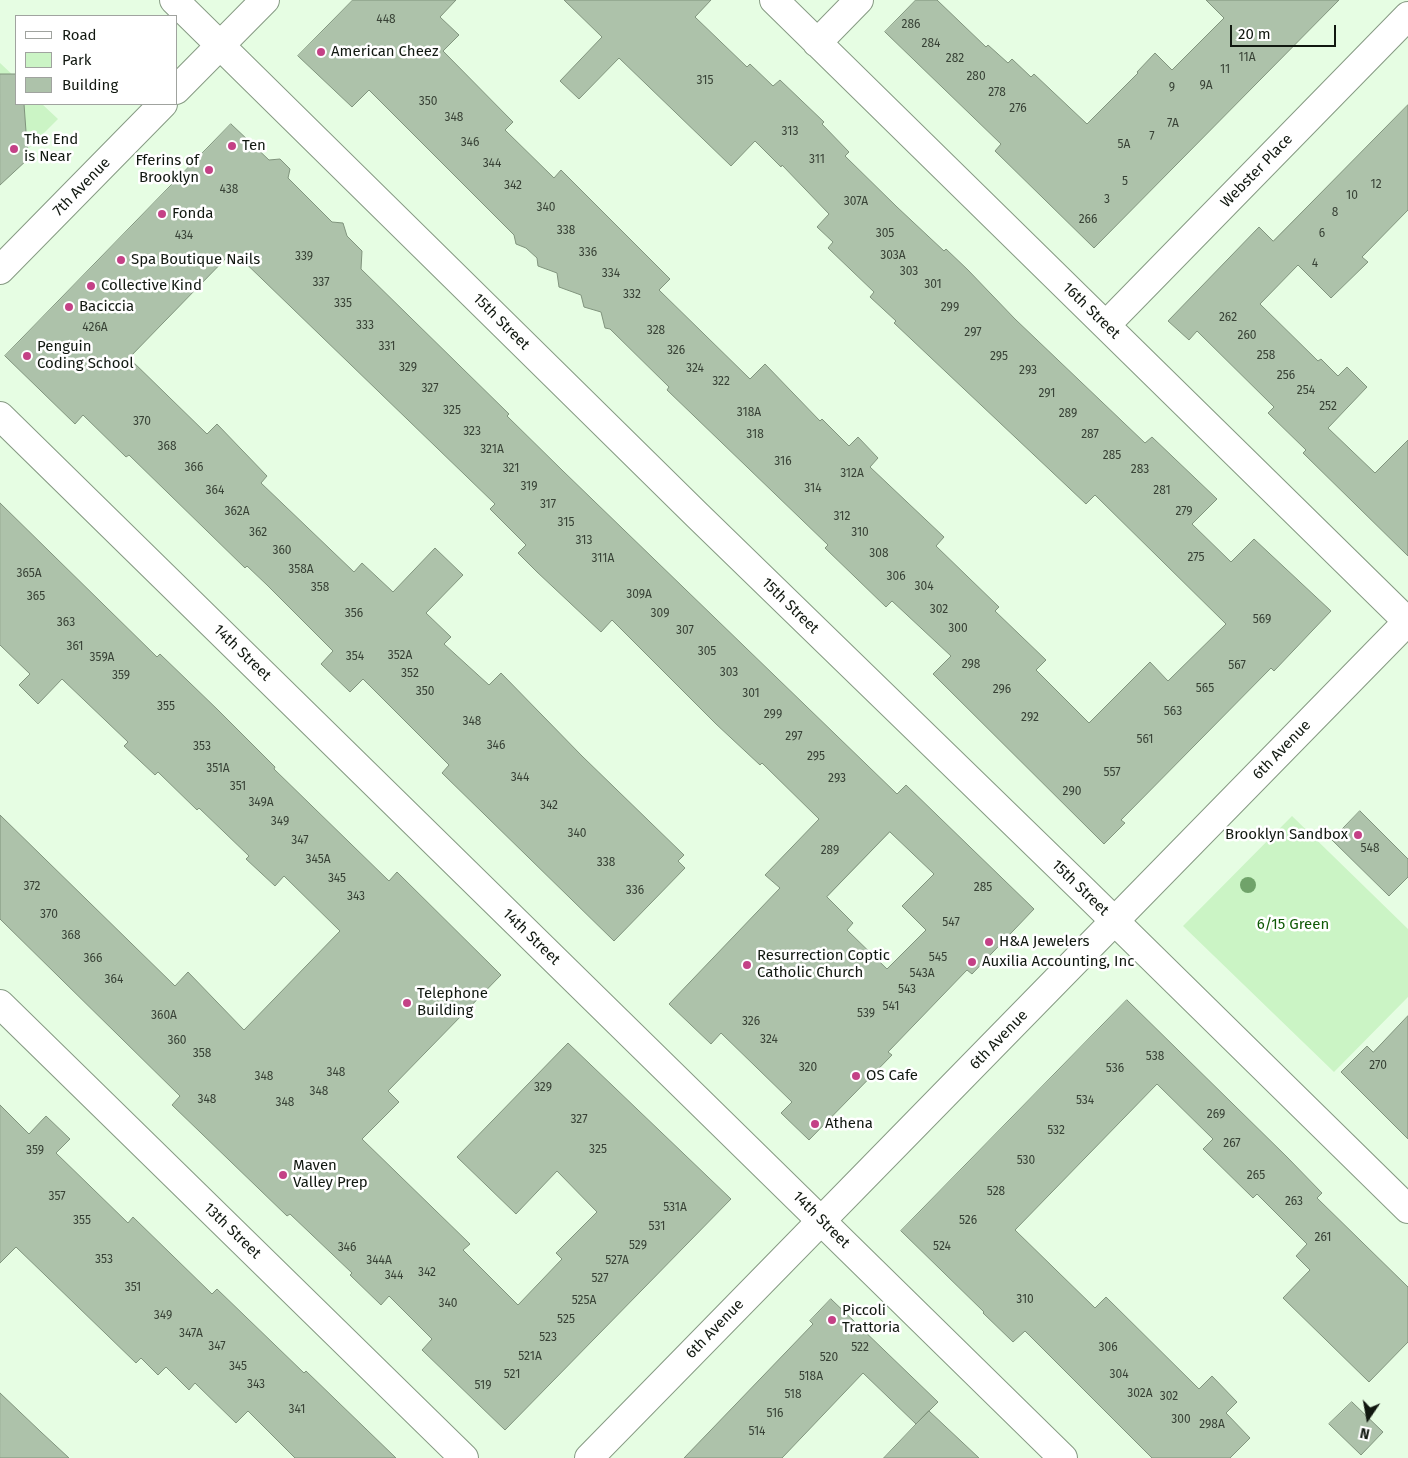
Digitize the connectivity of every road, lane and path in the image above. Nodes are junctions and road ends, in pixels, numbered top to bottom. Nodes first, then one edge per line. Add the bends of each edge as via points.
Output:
1 (174, 0) edge
2 (265, 0) edge
3 (774, 0) edge
4 (859, 0) edge
5 (1408, 16) edge
6 (817, 43) junction
7 (220, 45) junction
8 (178, 88) edge
9 (162, 105) edge
10 (0, 270) edge
11 (1106, 325) junction
12 (0, 416) edge
13 (1408, 622) edge
14 (1114, 921) junction
15 (0, 1004) edge
16 (1408, 1209) edge
17 (821, 1221) junction
18 (464, 1458) edge
19 (589, 1458) edge
20 (1063, 1458) edge

1 - 7 street, 15th Street
2 - 7 street
3 - 6 street, 16th Street
4 - 6 street
5 - 11 street, Webster Place
6 - 11 street, 16th Street
7 - 8 street
7 - 14 street, 15th Street
9 - 10 street, 7th Avenue
11 - 13 street, 16th Street
12 - 17 street, 14th Street
13 - 14 street, 6th Avenue
14 - 16 street, 15th Street
14 - 17 street, 6th Avenue
15 - 18 street, 13th Street
17 - 19 street, 6th Avenue
17 - 20 street, 14th Street

